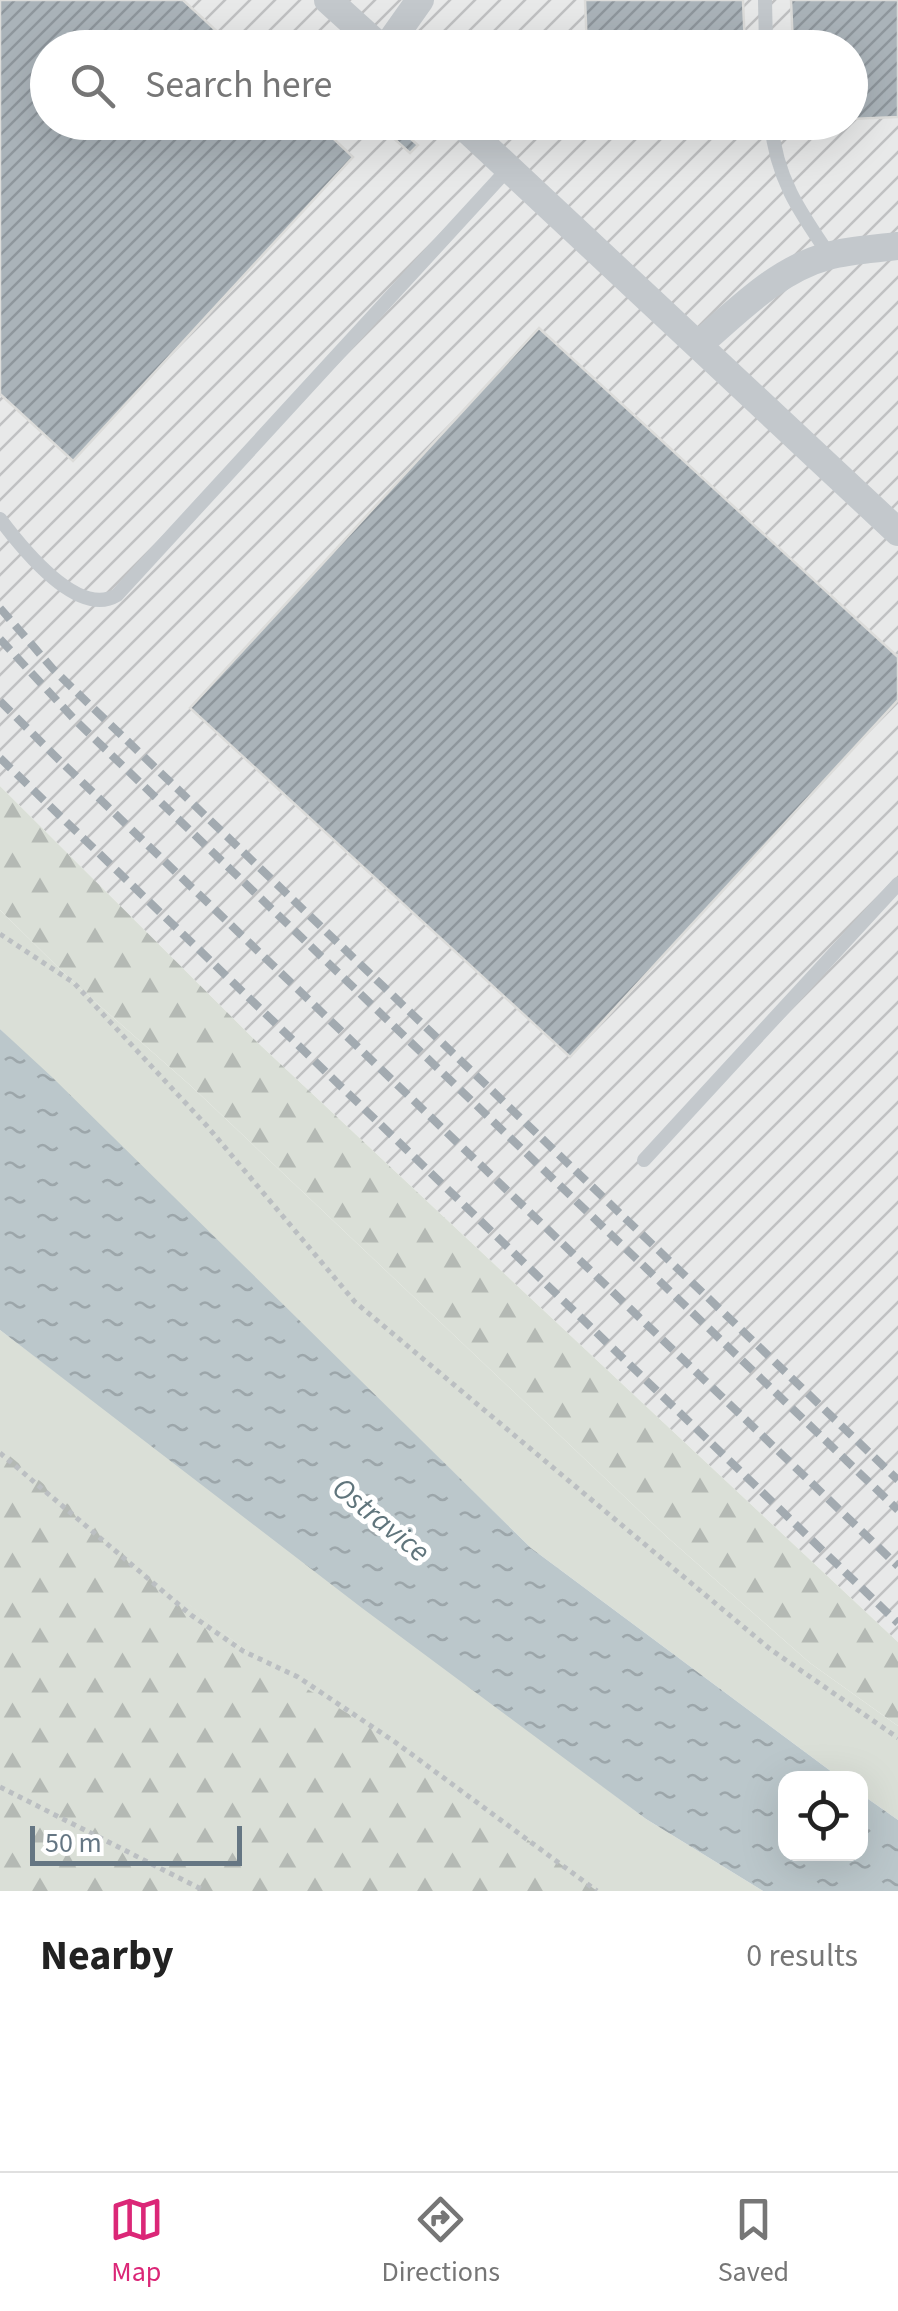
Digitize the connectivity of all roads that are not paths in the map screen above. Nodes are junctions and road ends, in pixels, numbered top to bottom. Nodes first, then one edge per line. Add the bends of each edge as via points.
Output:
1 (328, 0) edge
2 (420, 0) edge
3 (764, 0) edge
4 (363, 30) edge
5 (398, 30) edge
6 (765, 30) edge
7 (476, 140) edge
8 (773, 140) edge
9 (507, 170) junction
10 (898, 246) edge
11 (830, 256) junction
12 (698, 345) junction
13 (0, 519) edge
14 (898, 532) edge
15 (898, 884) edge
16 (644, 1160) dead end

1 - 4 street
2 - 5 street
3 - 6 lane
7 - 9 street
8 - 11 lane via 802,214
9 - 12 street
9 - 13 lane via 117,595 98,600 57,581
10 - 11 street
11 - 12 street via 767,287
12 - 14 street
15 - 16 lane

